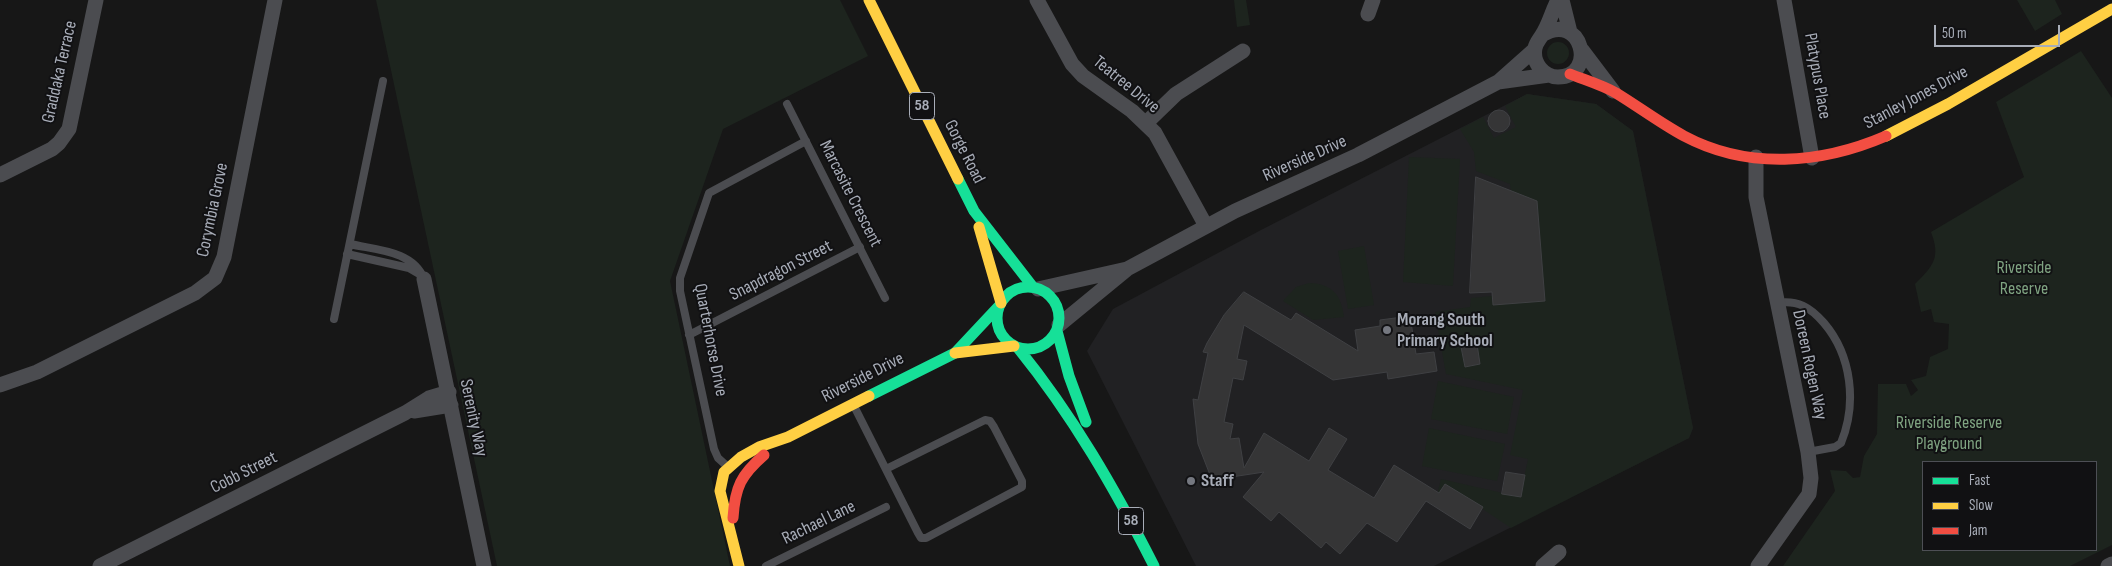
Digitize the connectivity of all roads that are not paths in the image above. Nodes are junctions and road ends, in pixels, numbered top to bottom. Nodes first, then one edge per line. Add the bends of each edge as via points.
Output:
1 (96, 0) edge
2 (275, 0) edge
3 (869, 0) edge
4 (1037, 0) edge
5 (1558, 0) edge
6 (1562, 0) edge
7 (1784, 0) edge
8 (2112, 8) edge
9 (1570, 32) junction
10 (1542, 35) junction
11 (1534, 50) junction
12 (1582, 50) junction
13 (1243, 51) dead end
14 (1570, 74) junction
15 (1549, 75) junction
16 (383, 82) dead end
17 (1498, 82) junction
18 (1614, 93) junction
19 (787, 104) dead end
20 (1146, 123) junction
21 (806, 141) junction
22 (1756, 157) junction
23 (1812, 158) junction
24 (0, 175) edge
25 (974, 211) junction
26 (1206, 226) junction
27 (350, 244) junction
28 (860, 247) junction
29 (347, 254) junction
30 (1127, 269) junction
31 (424, 279) junction
32 (1035, 288) junction
33 (885, 298) dead end
34 (1000, 304) junction
35 (1777, 304) junction
36 (334, 318) dead end
37 (1058, 328) junction
38 (689, 335) junction
39 (1016, 347) junction
40 (955, 353) junction
41 (0, 385) edge
42 (450, 398) junction
43 (853, 404) junction
44 (788, 437) junction
45 (1808, 452) junction
46 (728, 467) junction
47 (886, 469) junction
48 (742, 475) junction
49 (1109, 477) junction
50 (886, 507) dead end
51 (733, 539) junction
52 (1559, 552) dead end
53 (2112, 564) edge
54 (100, 566) edge
55 (484, 566) edge
56 (739, 566) edge
57 (766, 566) edge
58 (1154, 566) edge
59 (1543, 566) edge
60 (1758, 566) edge
61 (2108, 566) edge

1 - 24 street, Graddaka Terrace via 69,129 52,149
2 - 41 street, Corymbia Grove via 224,257 214,278 195,293 37,372
3 - 25 street, Gorge Road / 58
4 - 20 street, Teatree Drive via 1072,64
5 - 10 street
6 - 9 street
7 - 23 street, Platypus Place
8 - 23 street, Stanley Jones Drive via 1903,130 1861,148
9 - 10 street via 1556,29
9 - 12 street
10 - 11 street
11 - 15 street via 1538,65
11 - 17 street, Riverside Drive
12 - 14 street via 1580,64
12 - 18 street, Stanley Jones Drive
13 - 20 street via 1176,94
14 - 15 street
14 - 18 street, Stanley Jones Drive
15 - 17 street, Riverside Drive
16 - 27 lane
17 - 26 street, Riverside Drive via 1365,152
18 - 22 street, Stanley Jones Drive via 1686,138 1712,148
19 - 21 lane, Marcasite Crescent
20 - 26 street, Teatree Drive via 1162,144
21 - 28 lane, Marcasite Crescent
21 - 38 lane, Quarterhorse Drive via 708,195 680,278
22 - 23 street, Stanley Jones Drive
22 - 35 street, Doreen Rogen Way via 1756,197
25 - 32 street, Gorge Road / 58
25 - 34 street, Gorge Road / 58
26 - 30 street, Riverside Drive
27 - 29 lane
27 - 31 lane via 404,257 415,264
28 - 33 lane, Marcasite Crescent
28 - 38 lane, Snapdragon Street
29 - 31 lane via 409,268
29 - 36 lane
30 - 32 street, Riverside Drive
30 - 37 street, Riverside Drive
31 - 42 street, Serenity Way
32 - 34 street via 1011,292
32 - 37 street, 58 via 1053,299 1059,316
34 - 39 street, 58 via 998,324 1001,333
34 - 40 street, Riverside Drive
35 - 45 street, Doreen Rogen Way
35 - 45 lane via 1800,304 1817,316 1834,337 1848,375 1850,413 1842,443
37 - 39 street via 1052,339 1036,348
37 - 49 street, 58 via 1072,384
38 - 46 lane, Quarterhorse Drive via 715,453
39 - 40 street, Riverside Drive
39 - 49 street, 58 via 1065,406
40 - 43 street, Riverside Drive
42 - 54 street, Cobb Street via 405,413
42 - 55 street, Serenity Way
43 - 44 street, Riverside Drive
43 - 47 lane
44 - 46 street via 755,450
44 - 48 street
45 - 60 street, Doreen Rogen Way via 1809,494
46 - 48 street, Quarterhorse Drive
46 - 51 street via 720,488
47 - 47 lane via 921,538 1022,487 1022,481 994,427 985,420
48 - 51 street via 734,494
49 - 58 street, 58
50 - 57 lane, Rachael Lane
51 - 56 street
52 - 59 street
53 - 61 street

